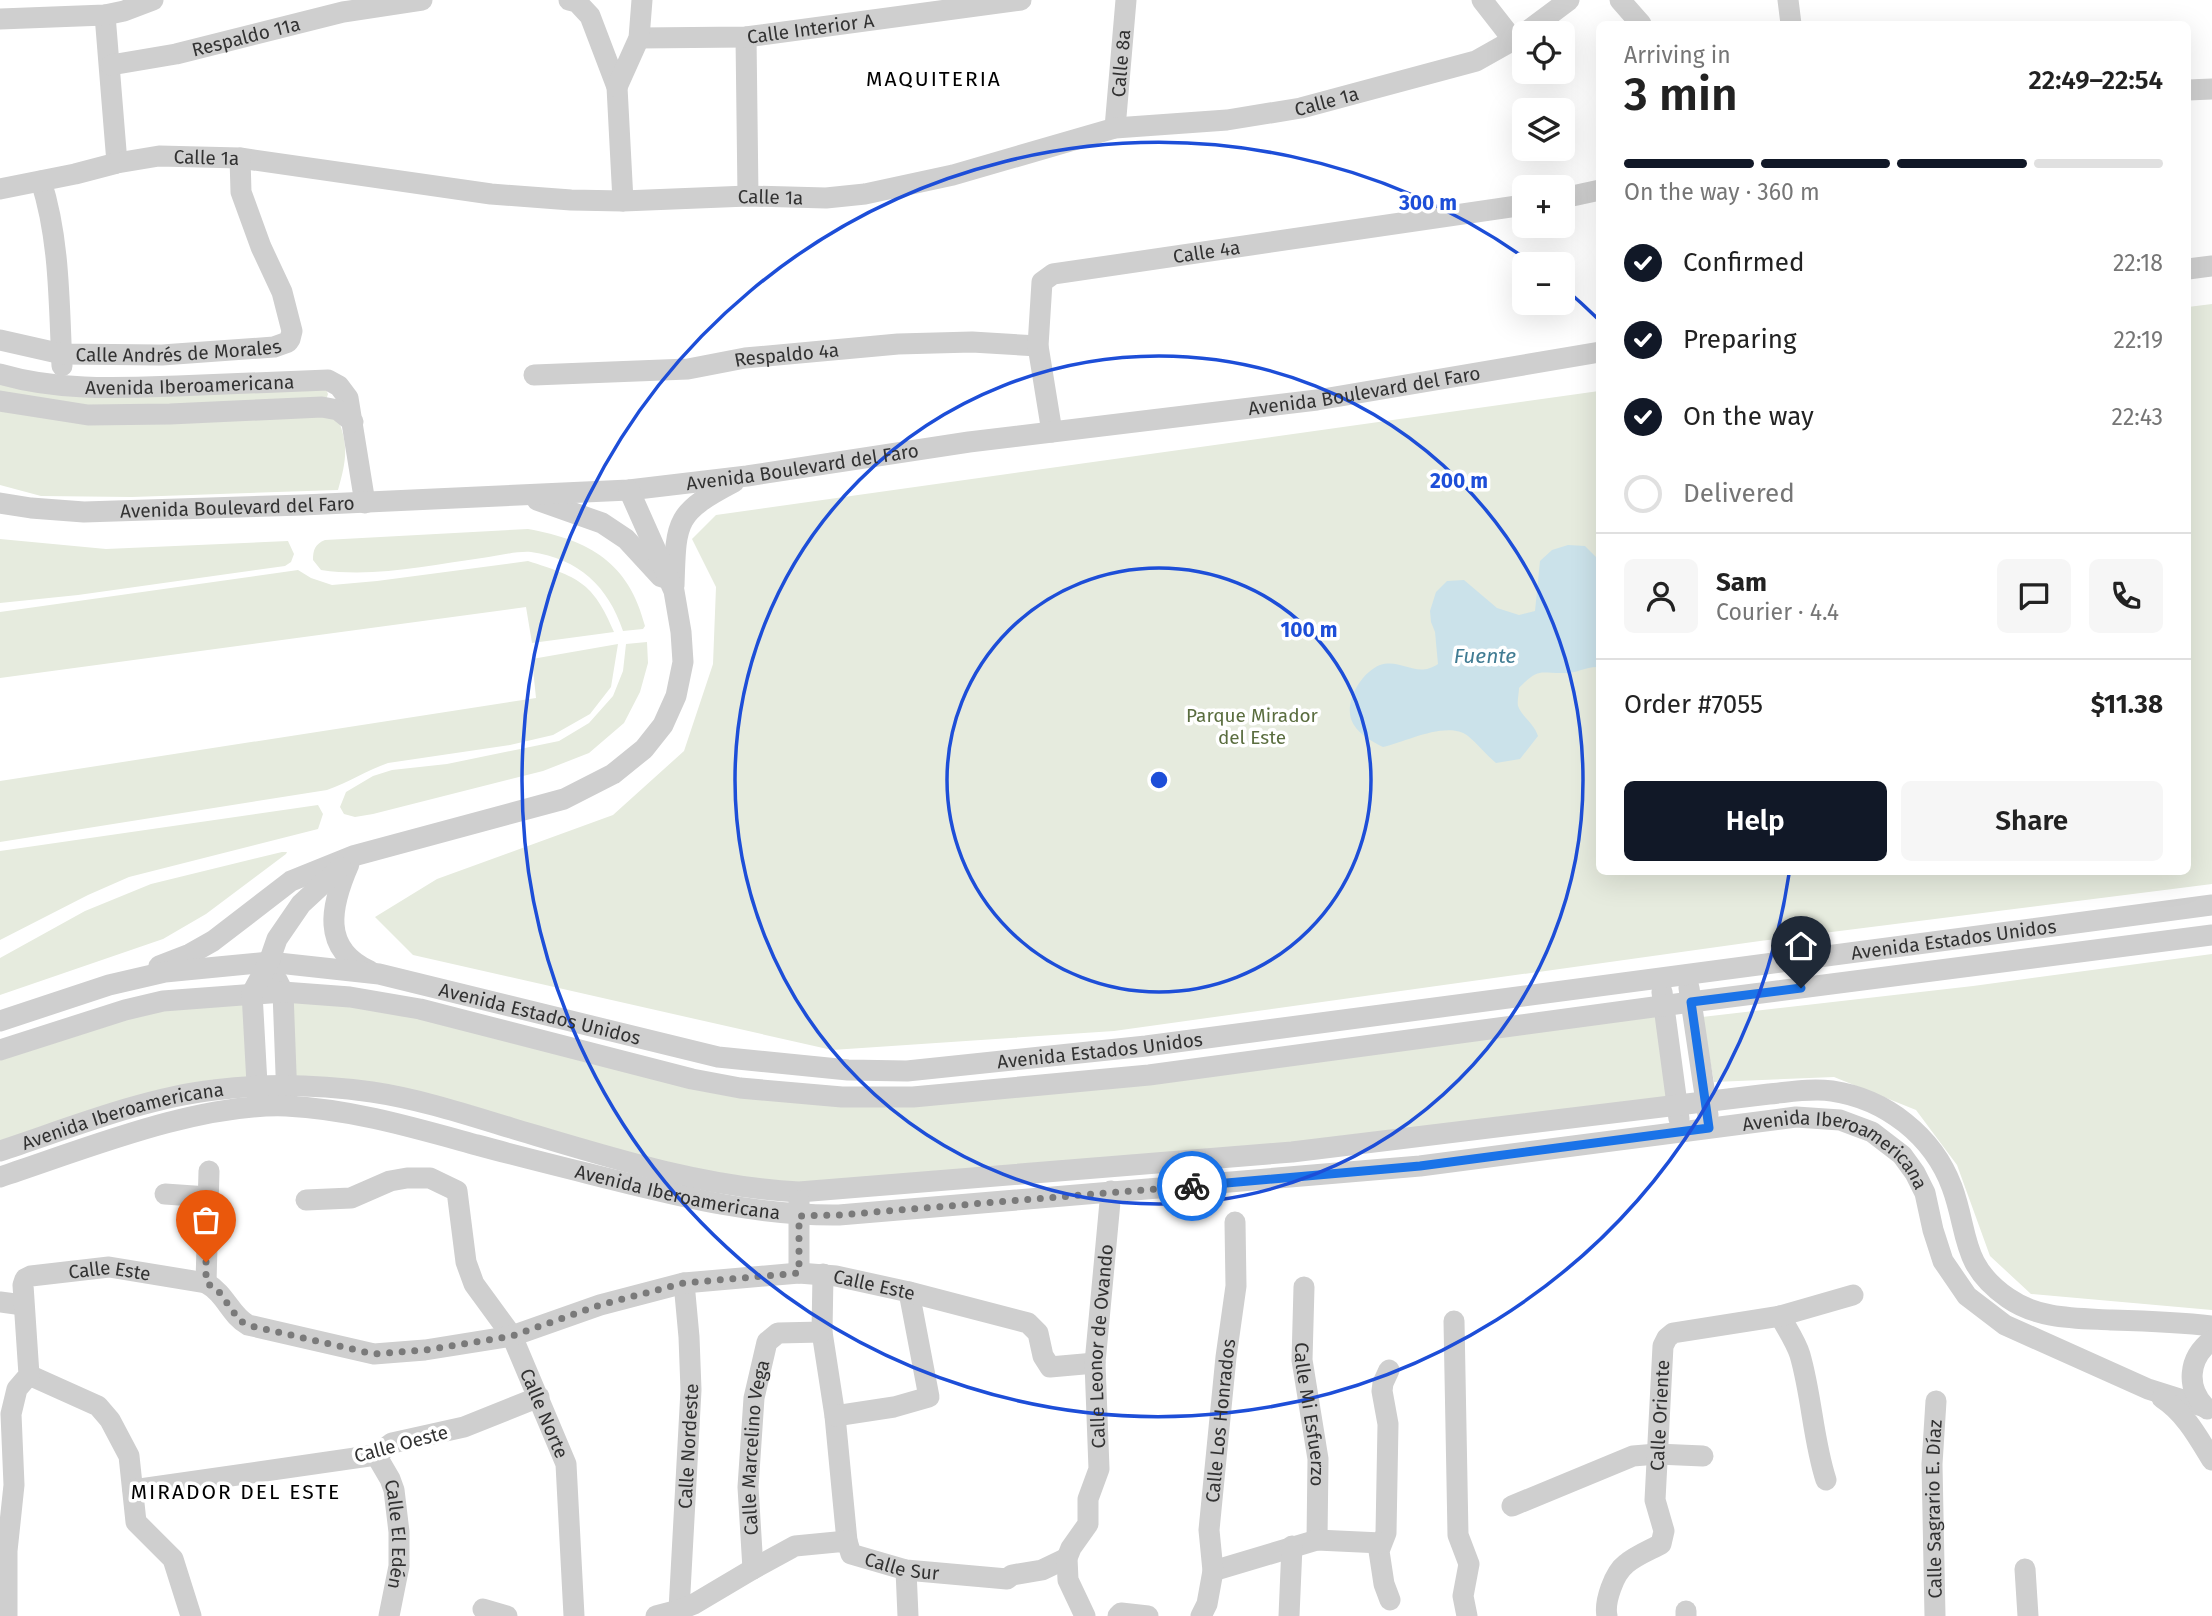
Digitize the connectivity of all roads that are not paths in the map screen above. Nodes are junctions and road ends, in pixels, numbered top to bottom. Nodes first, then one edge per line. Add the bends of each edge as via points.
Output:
1 (153, 0) edge
2 (422, 0) edge
3 (569, 0) edge
4 (642, 0) edge
5 (1021, 0) edge
6 (1126, 0) edge
7 (1482, 0) edge
8 (1569, 0) edge
9 (1620, 0) edge
10 (1788, 0) edge
11 (105, 15) junction
12 (0, 19) edge
13 (1541, 21) edge
14 (1638, 21) edge
15 (1791, 21) edge
16 (1512, 28) edge
17 (746, 37) junction
18 (639, 38) junction
19 (1512, 41) edge
20 (111, 65) junction
21 (617, 87) junction
22 (2212, 89) edge
23 (2191, 90) edge
24 (1115, 128) junction
25 (240, 158) junction
26 (117, 163) junction
27 (41, 181) junction
28 (0, 189) edge
29 (1596, 191) edge
30 (1575, 195) edge
31 (748, 196) junction
32 (624, 201) junction
33 (1512, 207) edge
34 (2212, 266) edge
35 (2191, 269) edge
36 (0, 340) edge
37 (1038, 346) junction
38 (1596, 353) edge
39 (62, 354) junction
40 (0, 374) edge
41 (534, 375) dead end
42 (63, 386) junction
43 (0, 401) edge
44 (64, 411) junction
45 (353, 422) junction
46 (1052, 432) junction
47 (747, 476) junction
48 (629, 490) junction
49 (522, 495) junction
50 (0, 503) edge
51 (365, 503) junction
52 (674, 591) junction
53 (353, 856) junction
54 (2212, 905) edge
55 (2212, 935) edge
56 (270, 962) junction
57 (379, 974) junction
58 (1687, 975) junction
59 (1660, 979) junction
60 (109, 985) junction
61 (283, 992) junction
62 (252, 993) junction
63 (1691, 1002) junction
64 (1664, 1006) junction
65 (0, 1021) edge
66 (1146, 1046) junction
67 (0, 1051) edge
68 (1149, 1075) junction
69 (257, 1097) junction
70 (287, 1097) junction
71 (1706, 1102) junction
72 (1677, 1106) junction
73 (1709, 1128) junction
74 (1681, 1132) junction
75 (0, 1151) edge
76 (209, 1171) dead end
77 (0, 1177) edge
78 (1111, 1191) junction
79 (799, 1192) junction
80 (165, 1194) dead end
81 (208, 1198) junction
82 (306, 1200) dead end
83 (799, 1216) junction
84 (1235, 1222) dead end
85 (799, 1273) junction
86 (823, 1275) junction
87 (206, 1283) junction
88 (684, 1283) junction
89 (1304, 1287) dead end
90 (909, 1292) junction
91 (1853, 1295) dead end
92 (0, 1303) edge
93 (23, 1305) junction
94 (1780, 1316) junction
95 (1454, 1321) dead end
96 (2212, 1326) edge
97 (822, 1332) junction
98 (512, 1336) junction
99 (2212, 1340) edge
100 (1095, 1363) junction
101 (1389, 1370) dead end
102 (29, 1375) junction
103 (2148, 1389) junction
104 (539, 1397) junction
105 (1936, 1401) dead end
106 (2208, 1410) edge
107 (835, 1416) junction
108 (1657, 1454) junction
109 (376, 1455) junction
110 (1703, 1456) dead end
111 (2212, 1460) edge
112 (1826, 1480) dead end
113 (133, 1490) junction
114 (1512, 1506) dead end
115 (1317, 1540) junction
116 (847, 1541) junction
117 (1381, 1543) junction
118 (1292, 1546) junction
119 (1066, 1558) junction
120 (752, 1569) junction
121 (2025, 1569) dead end
122 (906, 1570) junction
123 (1213, 1571) junction
124 (1390, 1600) dead end
125 (483, 1609) dead end
126 (679, 1610) junction
127 (7, 1616) edge
128 (191, 1616) edge
129 (389, 1616) edge
130 (507, 1616) edge
131 (574, 1616) edge
132 (656, 1616) edge
133 (908, 1616) edge
134 (1085, 1616) edge
135 (1118, 1616) edge
136 (1148, 1616) edge
137 (1201, 1616) edge
138 (1289, 1616) edge
139 (1467, 1616) edge
140 (1607, 1616) edge
141 (1935, 1616) edge
142 (2028, 1616) edge

1 - 11 street
2 - 20 street, Respaldo 11a via 343,12 176,54
3 - 21 street via 590,16
4 - 18 street
5 - 17 street, Calle Interior A
6 - 24 street, Calle 8a
7 - 16 street
8 - 13 street, Calle 1a
9 - 14 street
10 - 15 street
11 - 12 street
11 - 20 street
17 - 18 street, Calle Interior A
17 - 31 street
18 - 21 street
19 - 24 street, Calle 1a via 1476,61 1301,108 1227,120
20 - 26 street
21 - 32 street
22 - 23 street
24 - 31 street, Calle 1a via 953,175 865,194
25 - 26 street, Calle 1a via 159,156
25 - 32 street, Calle 1a via 491,194
25 - 39 street, Calle Andrés de Morales via 241,192 282,292 292,331 288,342 274,347 162,355
26 - 27 street, Calle 1a
27 - 28 street, Calle 1a
27 - 39 street via 55,241
29 - 30 street
31 - 32 street, Calle 1a
33 - 37 street, Calle 4a via 1053,274 1042,282
34 - 35 street
36 - 39 street, Calle Andrés de Morales
37 - 41 street, Respaldo 4a via 898,344 745,358 688,369
37 - 46 street, Calle 4a
38 - 46 street, Avenida Boulevard del Faro via 1317,400
39 - 42 street
40 - 42 street, Avenida Iberoamericana
42 - 44 street
42 - 45 street, Avenida Iberoamericana via 328,380 348,398
43 - 44 street, Avenida Iberoamericana
44 - 45 street, Avenida Iberoamericana via 170,414 322,407 338,410
45 - 51 street, Avenida Iberoamericana
46 - 47 street, Avenida Boulevard del Faro
47 - 48 street, Avenida Boulevard del Faro
47 - 52 street via 698,502 684,516 677,535
48 - 49 street, Avenida Boulevard del Faro
48 - 52 street
49 - 51 street, Avenida Boulevard del Faro
49 - 52 street via 602,523 625,539
50 - 51 street, Avenida Boulevard del Faro via 84,512
52 - 53 street via 683,662 676,696 663,725 644,749 612,774 564,799
53 - 56 street via 302,904 277,939
53 - 57 street via 337,892 333,918 339,946 363,968
53 - 60 street via 291,881 190,954
54 - 58 street, Avenida Estados Unidos
55 - 63 street, Avenida Estados Unidos
56 - 57 street, Avenida Estados Unidos
56 - 60 street, Avenida Estados Unidos via 165,972
56 - 61 street
56 - 62 street
57 - 66 street, Avenida Estados Unidos via 718,1056 848,1070 907,1071
58 - 59 street, Avenida Estados Unidos
58 - 63 street
59 - 64 street
59 - 66 street, Avenida Estados Unidos
60 - 65 street, Avenida Estados Unidos
61 - 62 street, Avenida Estados Unidos
61 - 68 street, Avenida Estados Unidos via 420,1009 740,1088 842,1097 913,1097
61 - 70 street
62 - 67 street, Avenida Estados Unidos via 163,1001
62 - 69 street
63 - 64 street, Avenida Estados Unidos
63 - 71 street
64 - 68 street, Avenida Estados Unidos
64 - 72 street
66 - 68 street
69 - 70 street, Avenida Iberoamericana
69 - 75 street, Avenida Iberoamericana via 212,1090 141,1106
69 - 77 street, Avenida Iberoamericana
70 - 79 street, Avenida Iberoamericana via 346,1089 400,1097 634,1164 740,1187
70 - 83 street, Avenida Iberoamericana via 688,1199
71 - 72 street, Avenida Iberoamericana
71 - 73 street
71 - 96 street, Avenida Iberoamericana via 1809,1090 1871,1102 1904,1122 1930,1147 1952,1187 1970,1255 2009,1299 2056,1316
72 - 74 street
72 - 79 street, Avenida Iberoamericana via 1292,1152
73 - 74 street, Avenida Iberoamericana
73 - 103 street, Avenida Iberoamericana via 1796,1117 1840,1120 1872,1132 1902,1155 1915,1173 1925,1192 1943,1261 1967,1296 2005,1325
74 - 78 street, Avenida Iberoamericana via 1420,1166
76 - 81 street
78 - 83 street, Avenida Iberoamericana
78 - 100 street, Calle Leonor de Ovando
79 - 83 street
80 - 81 street
81 - 87 street
82 - 98 street, Calle Norte via 351,1198 407,1178 430,1178 451,1187 457,1191 474,1284
83 - 85 street
84 - 123 street, Calle Los Honrados via 1236,1286 1209,1530
85 - 86 street, Calle Este
85 - 88 street, Calle Este
86 - 90 street, Calle Este
86 - 97 street
87 - 93 street, Calle Este via 109,1268 58,1272 24,1279
87 - 98 street, Calle Este via 217,1289 248,1325 374,1354
88 - 98 street, Calle Este via 600,1305
88 - 126 street, Calle Nordeste via 691,1390
89 - 115 street, Calle Mi Esfuerzo via 1302,1360 1318,1459
90 - 100 street, Calle Este via 1028,1323 1038,1333 1050,1367
90 - 107 street via 929,1397
91 - 94 street, Calle Oriente
92 - 93 street
93 - 102 street
94 - 108 street, Calle Oriente via 1673,1333 1667,1338
94 - 112 street via 1800,1353
95 - 139 street via 1458,1535 1469,1564 1463,1595
97 - 107 street
97 - 120 street, Calle Marcelino Vega via 778,1333 767,1342 754,1398 748,1487
98 - 104 street, Calle Norte
99 - 106 street via 2193,1363 2194,1392
100 - 119 street, Calle Leonor de Ovando via 1099,1469 1088,1499 1088,1524
101 - 117 street via 1383,1383 1388,1424 1387,1533
102 - 113 street via 103,1411 129,1456
102 - 127 street via 15,1393 10,1421 13,1485 6,1556
103 - 106 street, Avenida Iberoamericana
103 - 111 street via 2192,1426
104 - 109 street, Calle Oeste via 464,1427 392,1443
104 - 131 street, Calle Norte via 568,1471
105 - 141 street, Calle Sagrario E. Díaz via 1932,1464
107 - 116 street
108 - 110 street
108 - 114 street via 1633,1456
108 - 140 street, Calle Oriente via 1654,1500 1664,1539 1624,1565 1607,1597
109 - 113 street, Calle Oeste
109 - 129 street, Calle El Edén via 394,1490 399,1532 399,1566
113 - 128 street via 136,1522 173,1559
115 - 117 street
115 - 118 street
116 - 120 street, Calle Sur via 798,1545
116 - 122 street, Calle Sur via 850,1554
117 - 124 street via 1380,1565
118 - 123 street
118 - 138 street
119 - 122 street, Calle Sur via 1007,1579
119 - 134 street via 1068,1580
120 - 126 street, Calle Sur
121 - 142 street
122 - 133 street
123 - 137 street, Calle Los Honrados
125 - 130 street
126 - 132 street, Calle Sur
135 - 136 street

